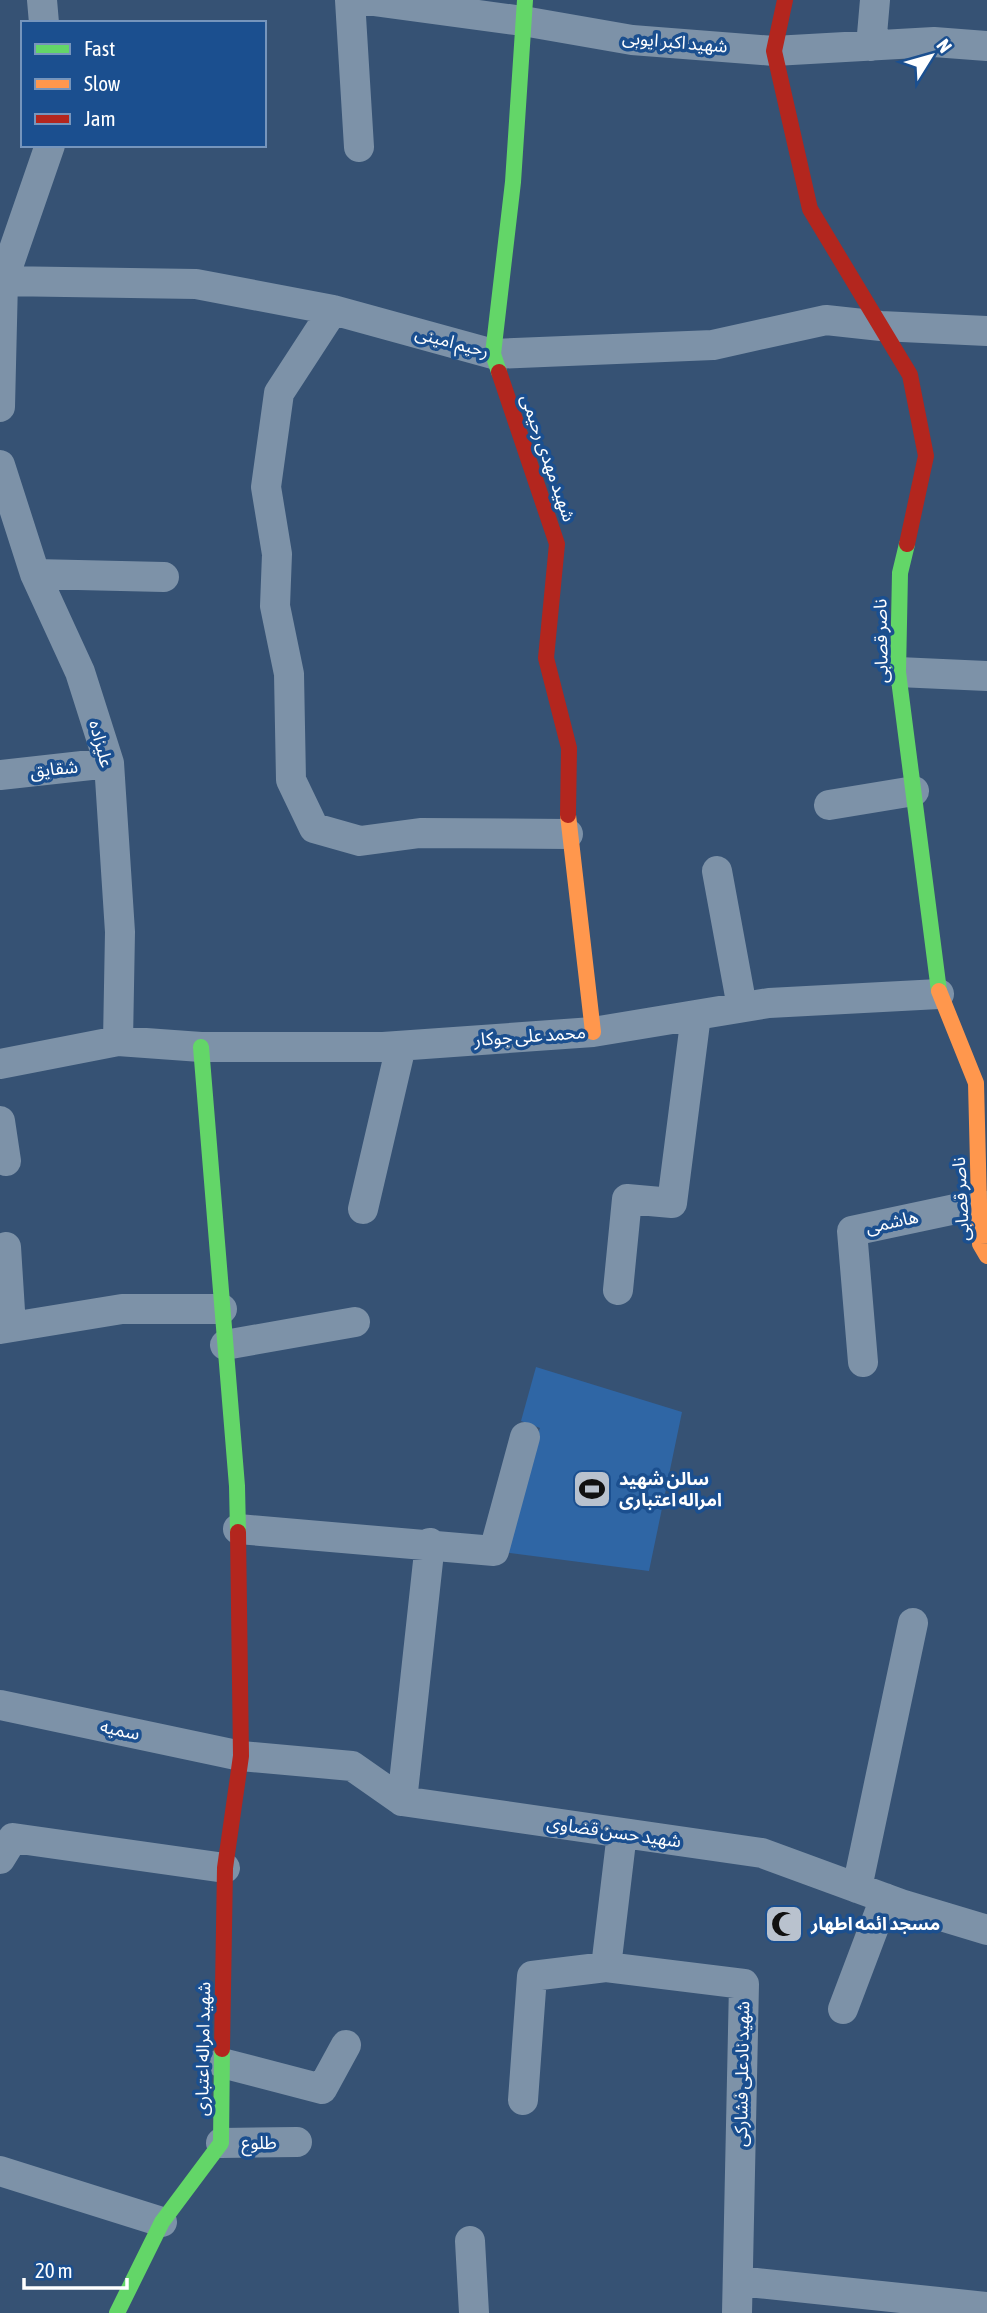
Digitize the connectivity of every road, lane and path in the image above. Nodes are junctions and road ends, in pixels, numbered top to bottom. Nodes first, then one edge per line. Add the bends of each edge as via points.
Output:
1 (42, 0) edge
2 (350, 0) edge
3 (366, 0) edge
4 (785, 0) edge
5 (876, 0) edge
6 (524, 10) edge
7 (44, 21) edge
8 (870, 46) junction
9 (987, 46) edge
10 (774, 51) junction
11 (49, 147) edge
12 (359, 147) dead end
13 (2, 281) edge
14 (333, 310) junction
15 (881, 326) junction
16 (987, 331) edge
17 (493, 354) junction
18 (0, 407) edge
19 (0, 465) edge
20 (11, 533) edge
21 (35, 574) junction
22 (164, 577) dead end
23 (898, 672) junction
24 (987, 677) edge
25 (109, 763) junction
26 (0, 775) edge
27 (914, 791) junction
28 (829, 805) dead end
29 (568, 834) junction
30 (717, 871) dead end
31 (939, 994) junction
32 (741, 1007) junction
33 (696, 1015) junction
34 (593, 1032) junction
35 (118, 1041) junction
36 (401, 1046) junction
37 (201, 1047) junction
38 (0, 1064) edge
39 (981, 1083) edge
40 (0, 1121) edge
41 (6, 1161) dead end
42 (979, 1204) junction
43 (363, 1209) dead end
44 (6, 1247) dead end
45 (987, 1256) edge
46 (618, 1290) dead end
47 (222, 1309) junction
48 (355, 1322) dead end
49 (5, 1328) edge
50 (225, 1345) junction
51 (863, 1362) dead end
52 (525, 1437) dead end
53 (238, 1528) junction
54 (430, 1544) junction
55 (913, 1623) dead end
56 (0, 1705) edge
57 (241, 1756) junction
58 (402, 1801) junction
59 (622, 1833) junction
60 (0, 1858) edge
61 (225, 1868) junction
62 (857, 1888) junction
63 (885, 1898) junction
64 (987, 1930) edge
65 (606, 1967) junction
66 (843, 2008) dead end
67 (346, 2045) dead end
68 (222, 2063) junction
69 (523, 2100) dead end
70 (221, 2143) junction
71 (297, 2143) dead end
72 (0, 2171) edge
73 (162, 2222) junction
74 (470, 2241) dead end
75 (738, 2281) junction
76 (872, 2304) edge
77 (987, 2308) edge
78 (117, 2313) edge
79 (474, 2313) edge
80 (737, 2313) edge

1 - 7 street
2 - 12 street
3 - 6 street, شهید اکبر ایوبی
4 - 10 street
5 - 8 street
6 - 10 street, شهید اکبر ایوبی via 632,40
6 - 17 street, شهید مهدی رحیمی via 513,182
8 - 9 street, شهید اکبر ایوبی via 933,42
8 - 10 street, شهید اکبر ایوبی
10 - 15 street, ناصر قصابی via 810,209
11 - 13 street
13 - 14 street, رحیم امینی via 196,284
13 - 18 street
14 - 17 street, رحیم امینی
14 - 29 street via 279,393 266,487 278,554 275,606 289,674 291,780 314,828 360,841 420,833
15 - 16 street, رحیم امینی
15 - 17 street, رحیم امینی via 826,320 713,345
15 - 23 street, ناصر قصابی via 910,375 926,456 900,573
17 - 29 street, شهید مهدی رحیمی via 557,544 545,658 569,748
19 - 20 street, علیزاده
20 - 21 street, علیزاده
21 - 22 street
21 - 25 street, علیزاده via 80,672
23 - 24 street
23 - 27 street, ناصر قصابی
25 - 26 street, شقایق
25 - 35 street, علیزاده via 120,932
27 - 28 street
27 - 31 street, ناصر قصابی
29 - 34 street, شهید مهدی رحیمی
30 - 32 street
31 - 32 street, محمد علی جوکار
31 - 39 street, ناصر قصابی
32 - 33 street, محمد علی جوکار
33 - 34 street, محمد علی جوکار
33 - 46 street via 672,1203 627,1199
34 - 36 street, محمد علی جوکار
35 - 37 street, محمد علی جوکار
35 - 38 street, محمد علی جوکار
36 - 37 street, محمد علی جوکار
36 - 43 street
37 - 47 street, شهید امراله اعتباری
39 - 42 street, ناصر قصابی
40 - 41 street
42 - 45 street, ناصر قصابی via 980,1244
42 - 51 street, هاشمی via 852,1231
44 - 49 street
47 - 49 street via 122,1309
47 - 50 street, شهید امراله اعتباری
48 - 50 street
50 - 53 street, شهید امراله اعتباری
52 - 54 street via 494,1551
53 - 54 street
53 - 57 street, شهید امراله اعتباری
54 - 58 street
55 - 62 street
56 - 57 street, سمیه
57 - 58 street, شهید حسن قضاوی via 352,1766
57 - 61 street, شهید امراله اعتباری
58 - 59 street, شهید حسن قضاوی
59 - 62 street, شهید حسن قضاوی via 762,1853
59 - 65 street
60 - 61 street via 13,1838
61 - 68 street, شهید امراله اعتباری
62 - 63 street, شهید حسن قضاوی
63 - 64 street, شهید حسن قضاوی
63 - 66 street
65 - 69 street via 531,1976
65 - 75 street, شهید نادعلی فشارکی via 744,1984
67 - 68 street via 322,2090
68 - 70 street, شهید امراله اعتباری
70 - 71 street, طلوع
70 - 73 street
72 - 73 street
73 - 78 street
74 - 79 street
75 - 76 street
75 - 80 street, شهید نادعلی فشارکی
76 - 77 street

